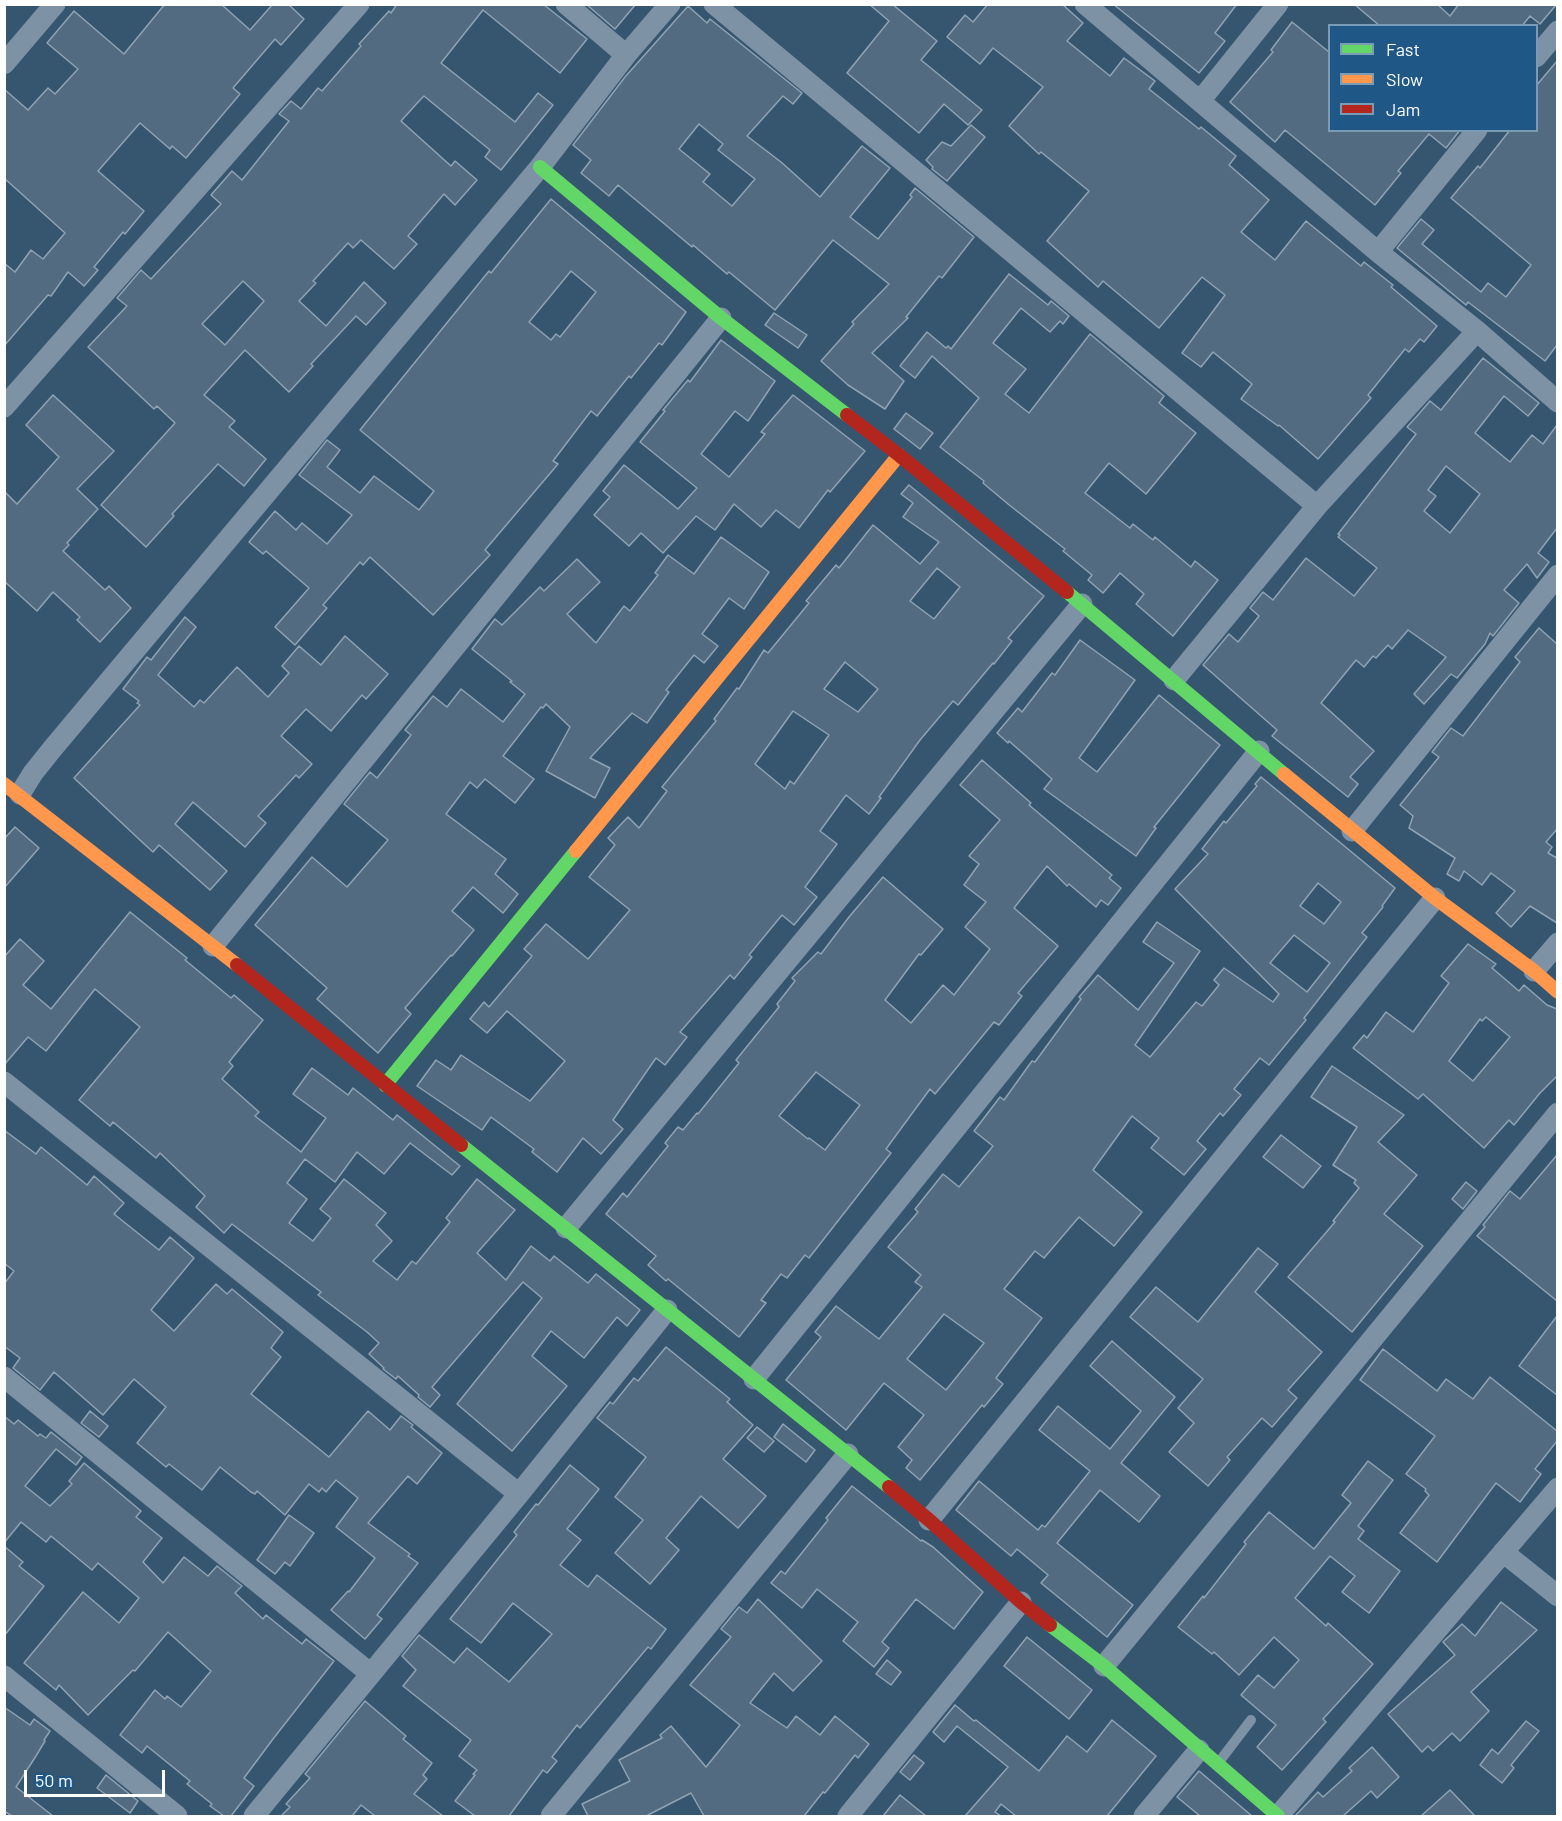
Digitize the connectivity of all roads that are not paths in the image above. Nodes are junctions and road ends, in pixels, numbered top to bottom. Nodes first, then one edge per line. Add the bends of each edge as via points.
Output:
1 (55, 4) edge
2 (359, 4) edge
3 (566, 4) edge
4 (670, 4) edge
5 (714, 4) edge
6 (1085, 4) edge
7 (1278, 4) edge
8 (1557, 31) edge
9 (1538, 55) edge
10 (626, 56) junction
11 (4, 64) edge
12 (1200, 101) junction
13 (1475, 132) edge
14 (540, 167) junction
15 (1378, 252) junction
16 (721, 318) junction
17 (1477, 331) junction
18 (1556, 399) edge
19 (4, 407) edge
20 (899, 455) junction
21 (1317, 506) junction
22 (1557, 575) edge
23 (1082, 604) junction
24 (1174, 680) junction
25 (1259, 751) junction
26 (12, 789) edge
27 (1352, 831) junction
28 (1435, 898) junction
29 (1557, 943) edge
30 (213, 946) junction
31 (1534, 971) junction
32 (1557, 992) edge
33 (4, 1082) edge
34 (385, 1084) junction
35 (1557, 1113) edge
36 (566, 1228) junction
37 (667, 1310) junction
38 (4, 1377) edge
39 (754, 1379) junction
40 (848, 1454) junction
41 (1557, 1488) edge
42 (519, 1494) junction
43 (929, 1520) junction
44 (1503, 1552) junction
45 (1557, 1596) edge
46 (1021, 1602) junction
47 (1104, 1666) junction
48 (371, 1674) junction
49 (4, 1676) edge
50 (1251, 1720) dead end
51 (1199, 1750) junction
52 (1217, 1764) junction
53 (177, 1816) edge
54 (254, 1816) edge
55 (551, 1816) edge
56 (848, 1816) edge
57 (1144, 1816) edge
58 (1278, 1816) edge

1 - 11 street
2 - 19 street
3 - 10 street
4 - 10 street
5 - 21 street
6 - 12 street
7 - 12 street
8 - 9 street
10 - 14 street
12 - 15 street
13 - 15 street
14 - 16 street
14 - 26 street via 33,773
15 - 17 street
16 - 20 street
16 - 30 street
17 - 18 street
17 - 21 street
20 - 23 street
20 - 34 street
21 - 24 street
22 - 27 street
23 - 24 street
23 - 36 street
24 - 25 street
25 - 27 street
25 - 39 street
26 - 30 street
27 - 28 street
28 - 31 street
28 - 43 street
29 - 31 street
30 - 34 street
31 - 32 street
33 - 42 street
34 - 36 street
35 - 47 street
36 - 37 street
37 - 39 street
37 - 42 street
38 - 48 street
39 - 40 street
40 - 43 street
40 - 55 street
41 - 44 street
42 - 48 street
43 - 46 street
44 - 45 street
44 - 58 street
46 - 47 street
46 - 56 street
47 - 51 street
48 - 54 street
49 - 53 street
50 - 52 lane
51 - 52 street
51 - 57 street
52 - 58 street

